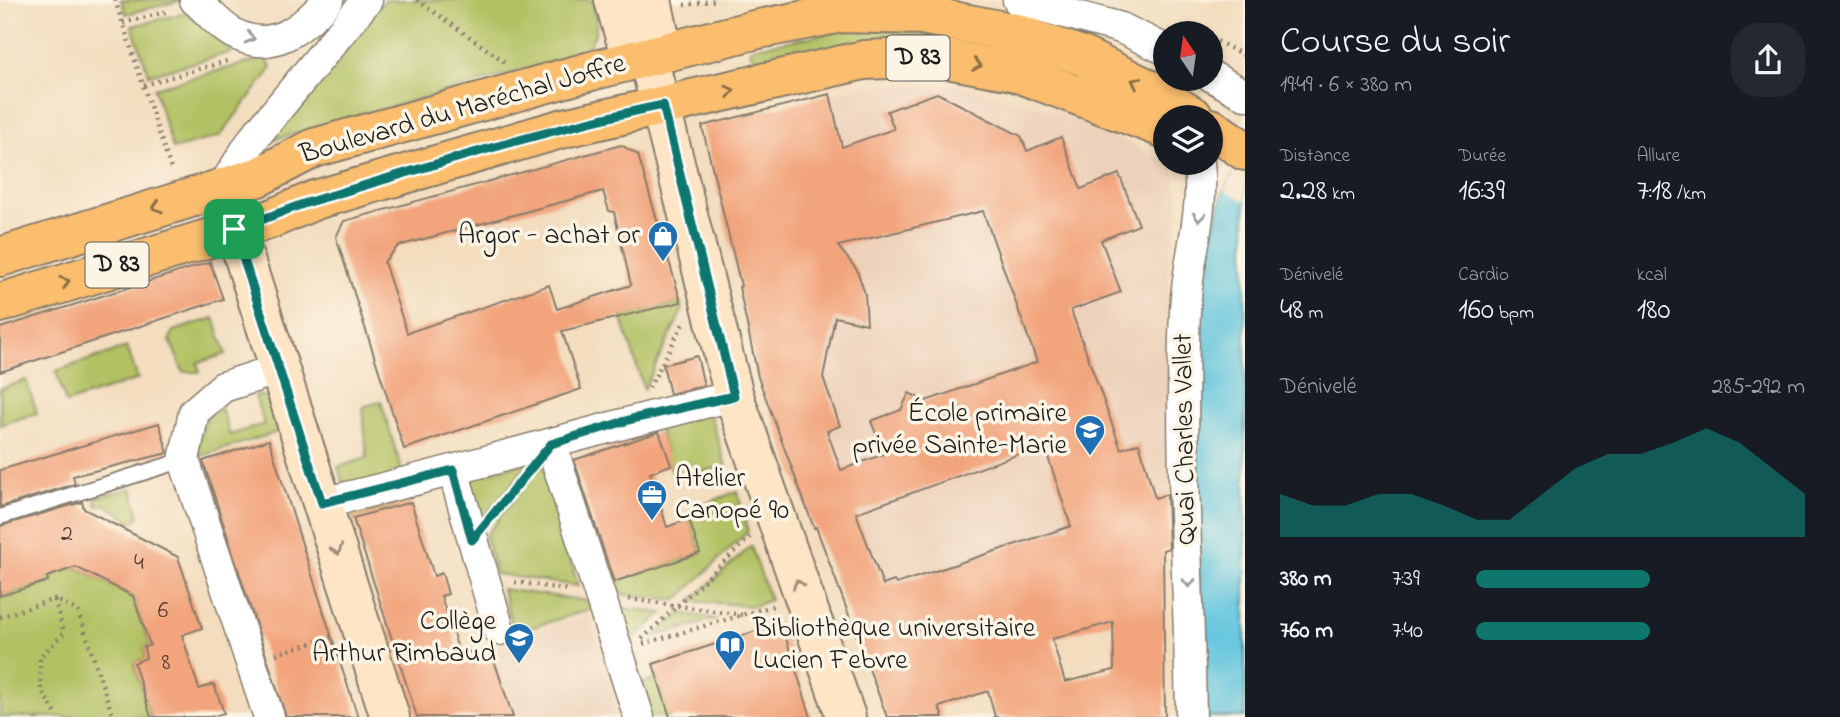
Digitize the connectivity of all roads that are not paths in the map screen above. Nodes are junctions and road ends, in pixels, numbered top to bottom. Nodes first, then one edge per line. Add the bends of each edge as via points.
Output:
1 (328, 0) edge
2 (367, 0) edge
3 (614, 0) edge
4 (652, 0) edge
5 (1018, 0) edge
6 (197, 2) edge
7 (1153, 44) edge
8 (648, 57) junction
9 (1223, 83) edge
10 (1245, 95) edge
11 (663, 105) junction
12 (1175, 105) edge
13 (1153, 124) edge
14 (1223, 136) edge
15 (1223, 146) edge
16 (1245, 151) edge
17 (1200, 175) edge
18 (222, 188) junction
19 (234, 229) junction
20 (0, 257) edge
21 (0, 303) edge
22 (279, 369) junction
23 (734, 396) junction
24 (551, 444) junction
25 (184, 460) junction
26 (453, 470) junction
27 (322, 503) junction
28 (0, 517) edge
29 (499, 630) dead end
30 (269, 717) edge
31 (390, 717) edge
32 (639, 717) edge
33 (846, 717) edge
34 (1191, 717) edge

6 -> 1 street via 231,33 257,42 284,38 306,25
2 - 18 street via 253,138
3 - 8 main road via 627,44
4 - 8 main road via 659,33
5 - 7 street via 1121,28
8 - 11 main road
12 -> 8 main road, D 83 via 1082,56 1015,33 922,15 841,13
8 - 18 main road, Boulevard du Maréchal Joffre / D 83 via 302,152 258,177
9 - 10 street
11 -> 13 main road, D 83 via 864,60 936,57 1013,71
11 - 19 main road, Boulevard du Maréchal Joffre / D 83 via 551,131 315,200
11 - 23 main road
14 - 16 main road
15 - 16 main road
17 -> 34 street, Quai Charles Vallet via 1185,309
18 - 19 main road
18 -> 20 main road, Boulevard du Maréchal Joffre / D 83
21 -> 19 main road, Boulevard du Maréchal Joffre / D 83
19 - 22 main road
22 - 25 street via 223,387 194,412
22 - 27 main road
23 - 24 street via 632,419
33 -> 23 main road
24 - 26 street
24 - 32 street
25 - 28 lane
25 - 30 street
26 - 27 street
26 - 29 street
27 -> 31 main road

